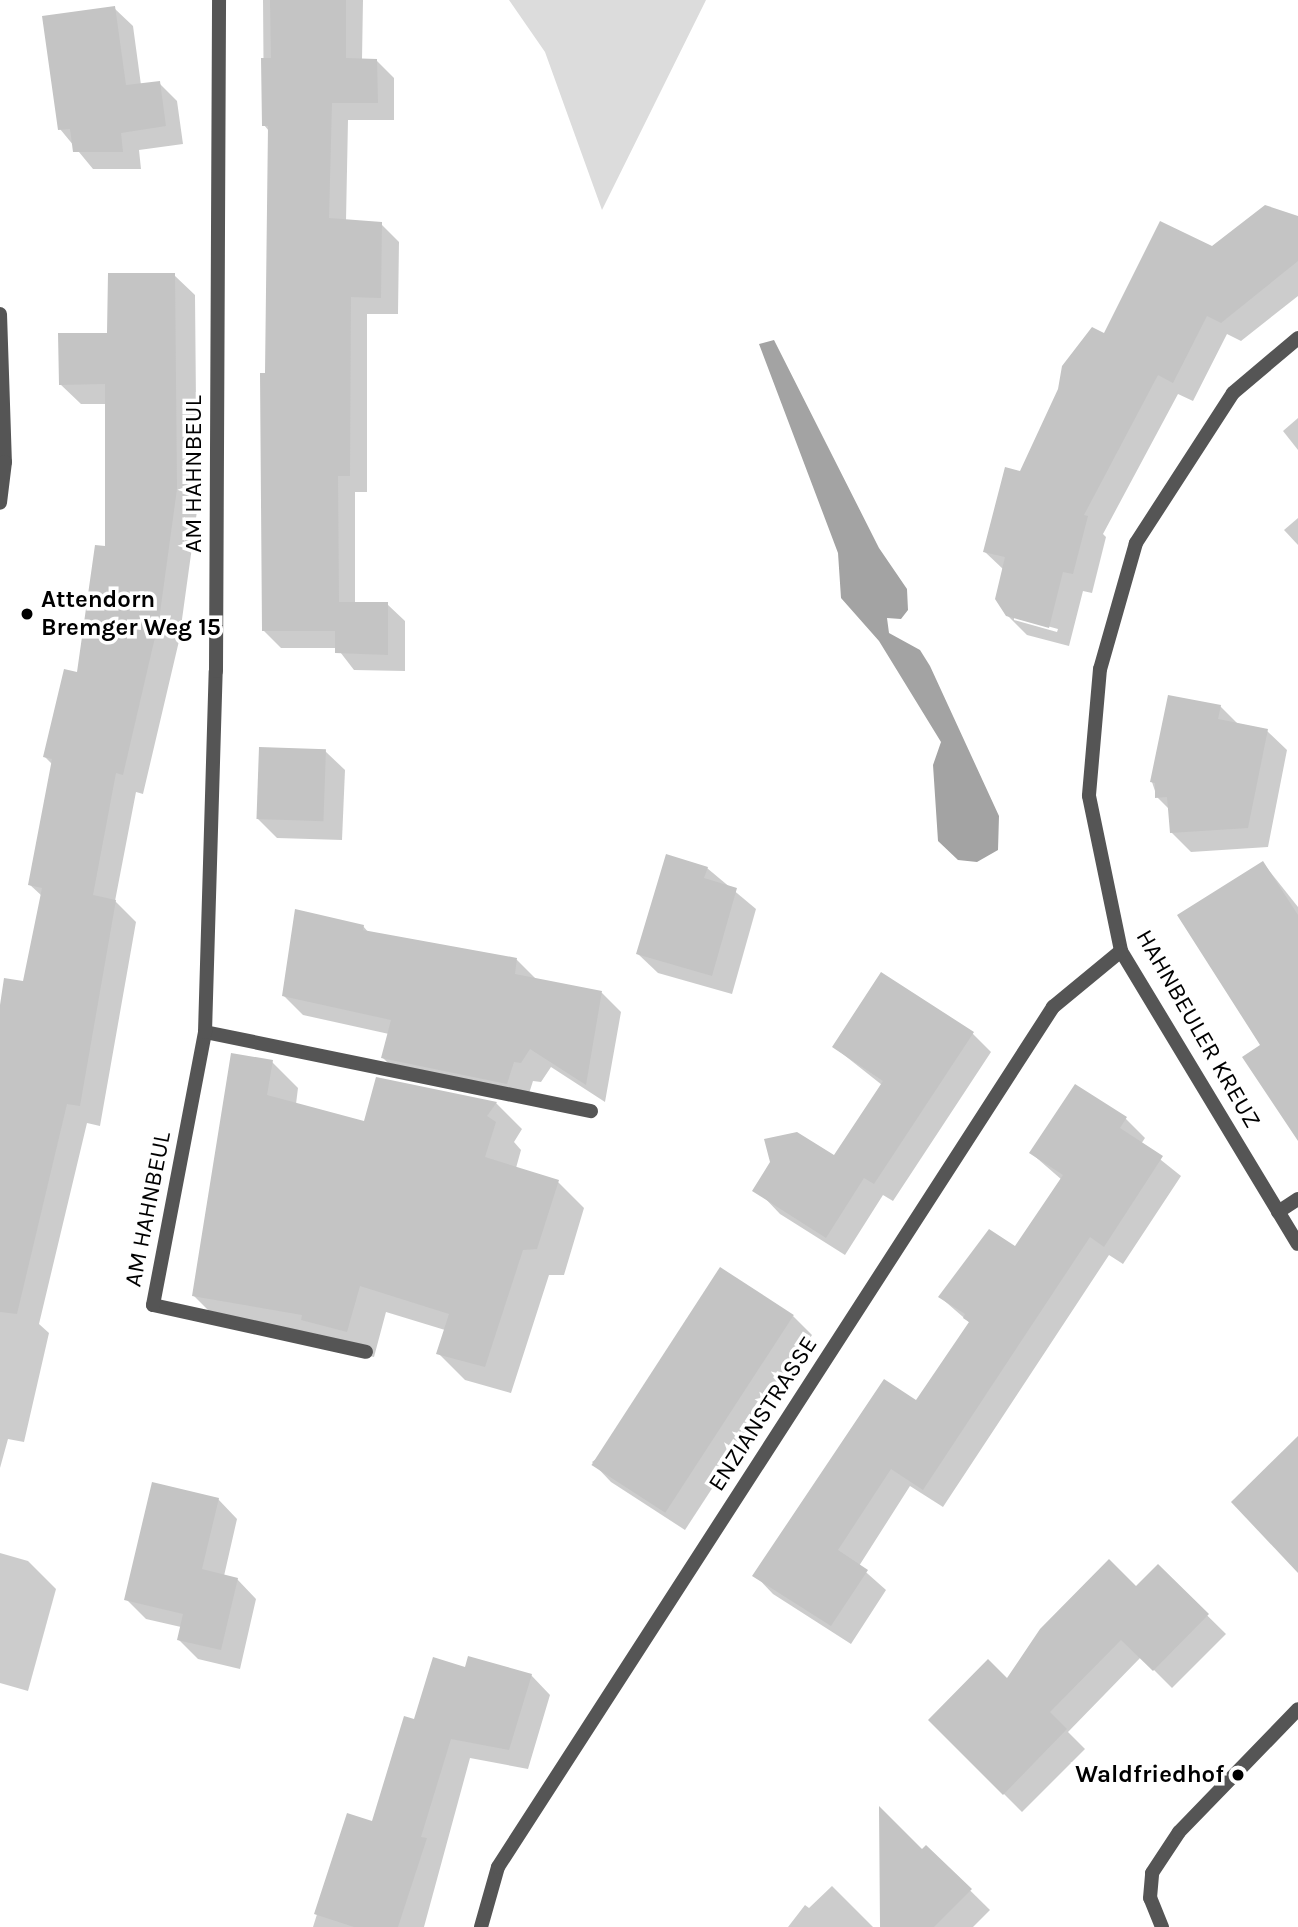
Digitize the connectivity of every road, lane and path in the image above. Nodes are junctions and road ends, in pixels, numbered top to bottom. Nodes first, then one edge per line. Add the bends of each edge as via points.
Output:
1 (219, 0) edge
2 (0, 314) edge
3 (1298, 338) edge
4 (0, 503) edge
5 (1121, 951) junction
6 (205, 1032) junction
7 (591, 1111) dead end
8 (1298, 1199) edge
9 (1278, 1212) junction
10 (1298, 1244) edge
11 (366, 1352) dead end
12 (1298, 1709) edge
13 (481, 1927) edge
14 (1162, 1927) edge

1 - 6 street, AM HAHNBEUL via 216,671
2 - 4 street via 5,462
3 - 5 street, HAHNBEULER KREUZ via 1233,393 1144,531 1100,669 1089,796
5 - 9 street, HAHNBEULER KREUZ
5 - 13 street, ENZIANSTRASSE via 1053,1007 498,1867
6 - 7 street
6 - 11 street, AM HAHNBEUL via 153,1305
8 - 9 street
9 - 10 street, HAHNBEULER KREUZ
12 - 14 street via 1179,1832 1152,1873 1150,1898

